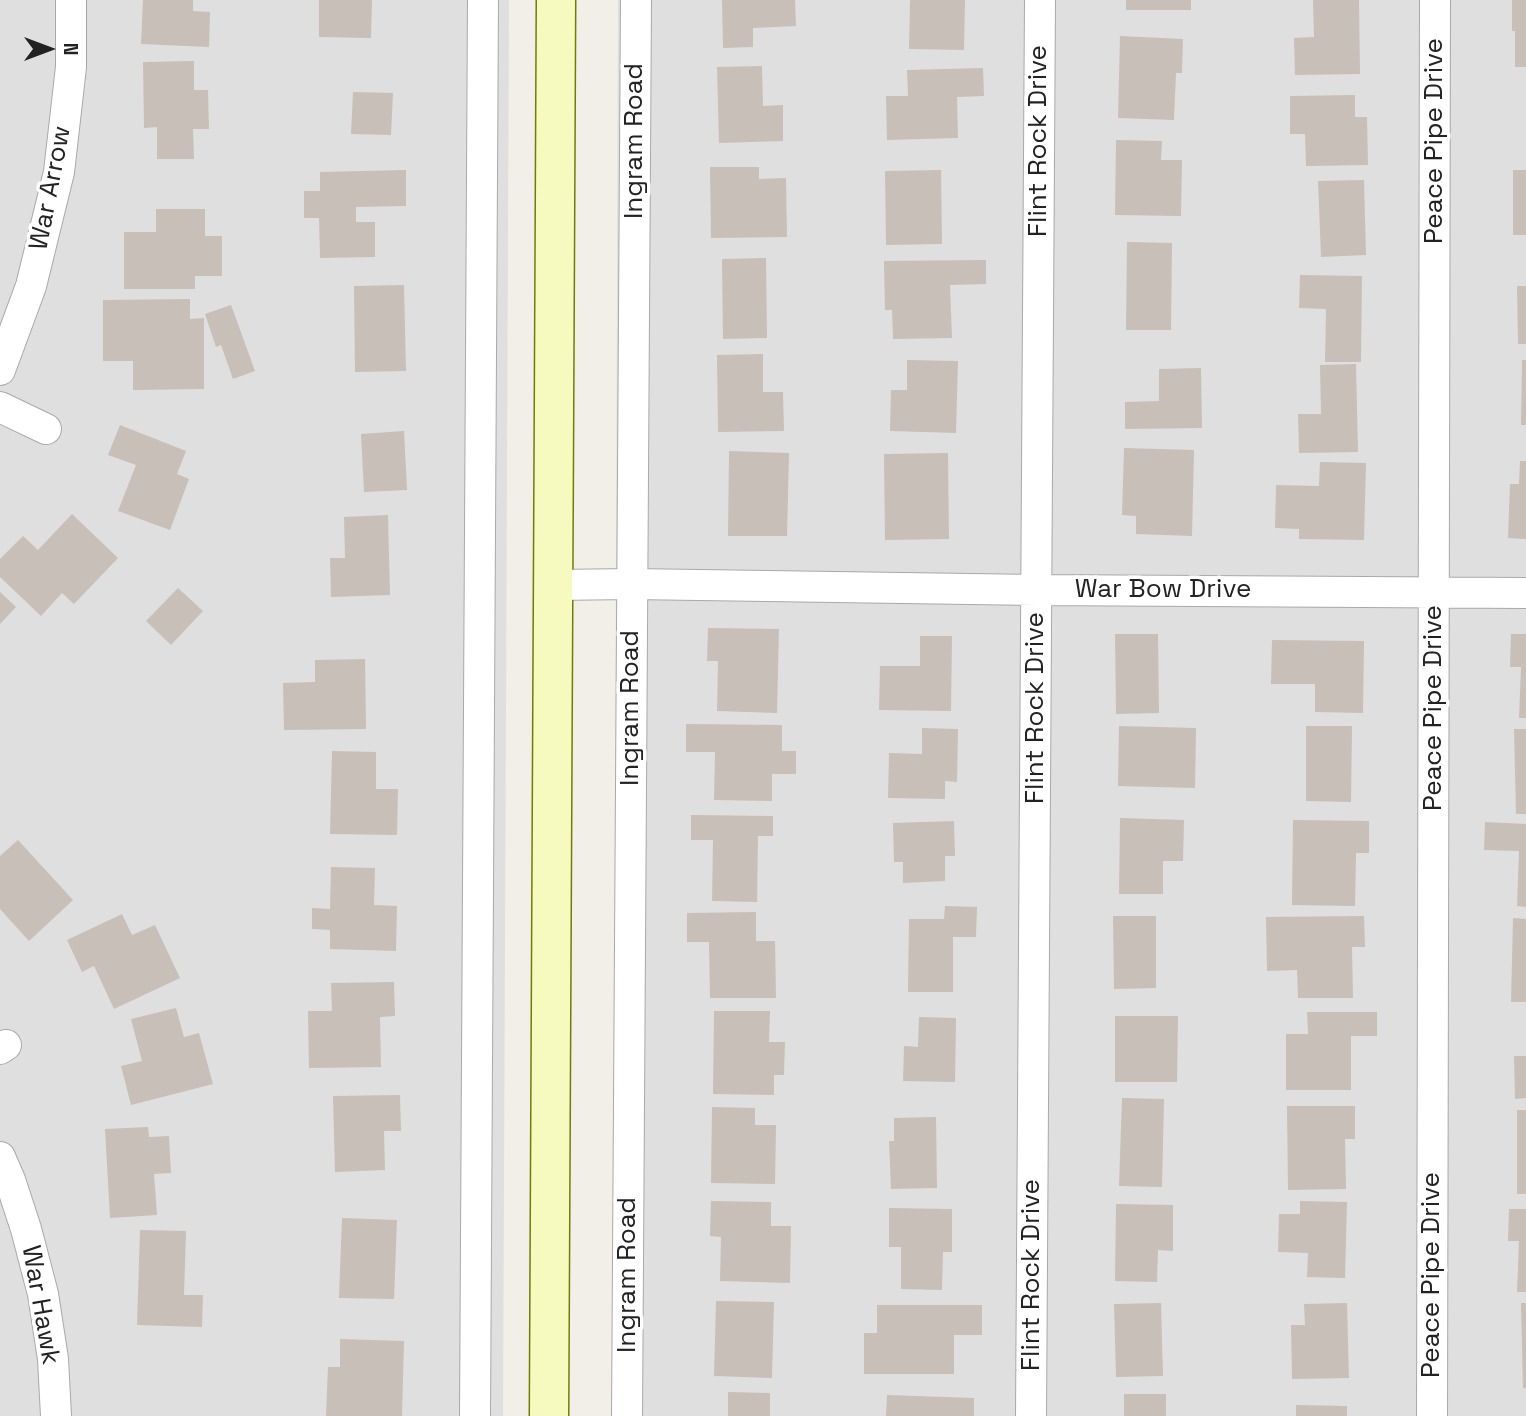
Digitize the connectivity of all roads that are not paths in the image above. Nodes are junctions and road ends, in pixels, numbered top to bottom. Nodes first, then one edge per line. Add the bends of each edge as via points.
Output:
1 (71, 0) edge
2 (483, 0) edge
3 (556, 0) edge
4 (636, 0) edge
5 (1040, 0) edge
6 (1435, 0) edge
7 (0, 370) edge
8 (0, 407) edge
9 (46, 429) dead end
10 (632, 584) junction
11 (554, 585) junction
12 (1037, 590) junction
13 (1434, 592) junction
14 (1526, 593) edge
15 (0, 1157) edge
16 (56, 1416) edge
17 (475, 1416) edge
18 (550, 1416) edge
19 (627, 1416) edge
20 (1031, 1416) edge
21 (1432, 1416) edge

1 - 7 street, War Arrow via 71,67 59,172 31,286
2 - 17 street
3 - 11 main road
4 - 10 street, Ingram Road
5 - 12 street, Flint Rock Drive
6 - 13 street, Peace Pipe Drive
8 - 9 street
10 - 11 street, War Bow Drive
10 - 12 street, War Bow Drive
10 - 19 street, Ingram Road
11 - 18 main road
12 - 13 street, War Bow Drive
12 - 20 street, Flint Rock Drive
13 - 14 street, War Bow Drive
13 - 21 street, Peace Pipe Drive
15 - 16 street, War Hawk via 43,1294

